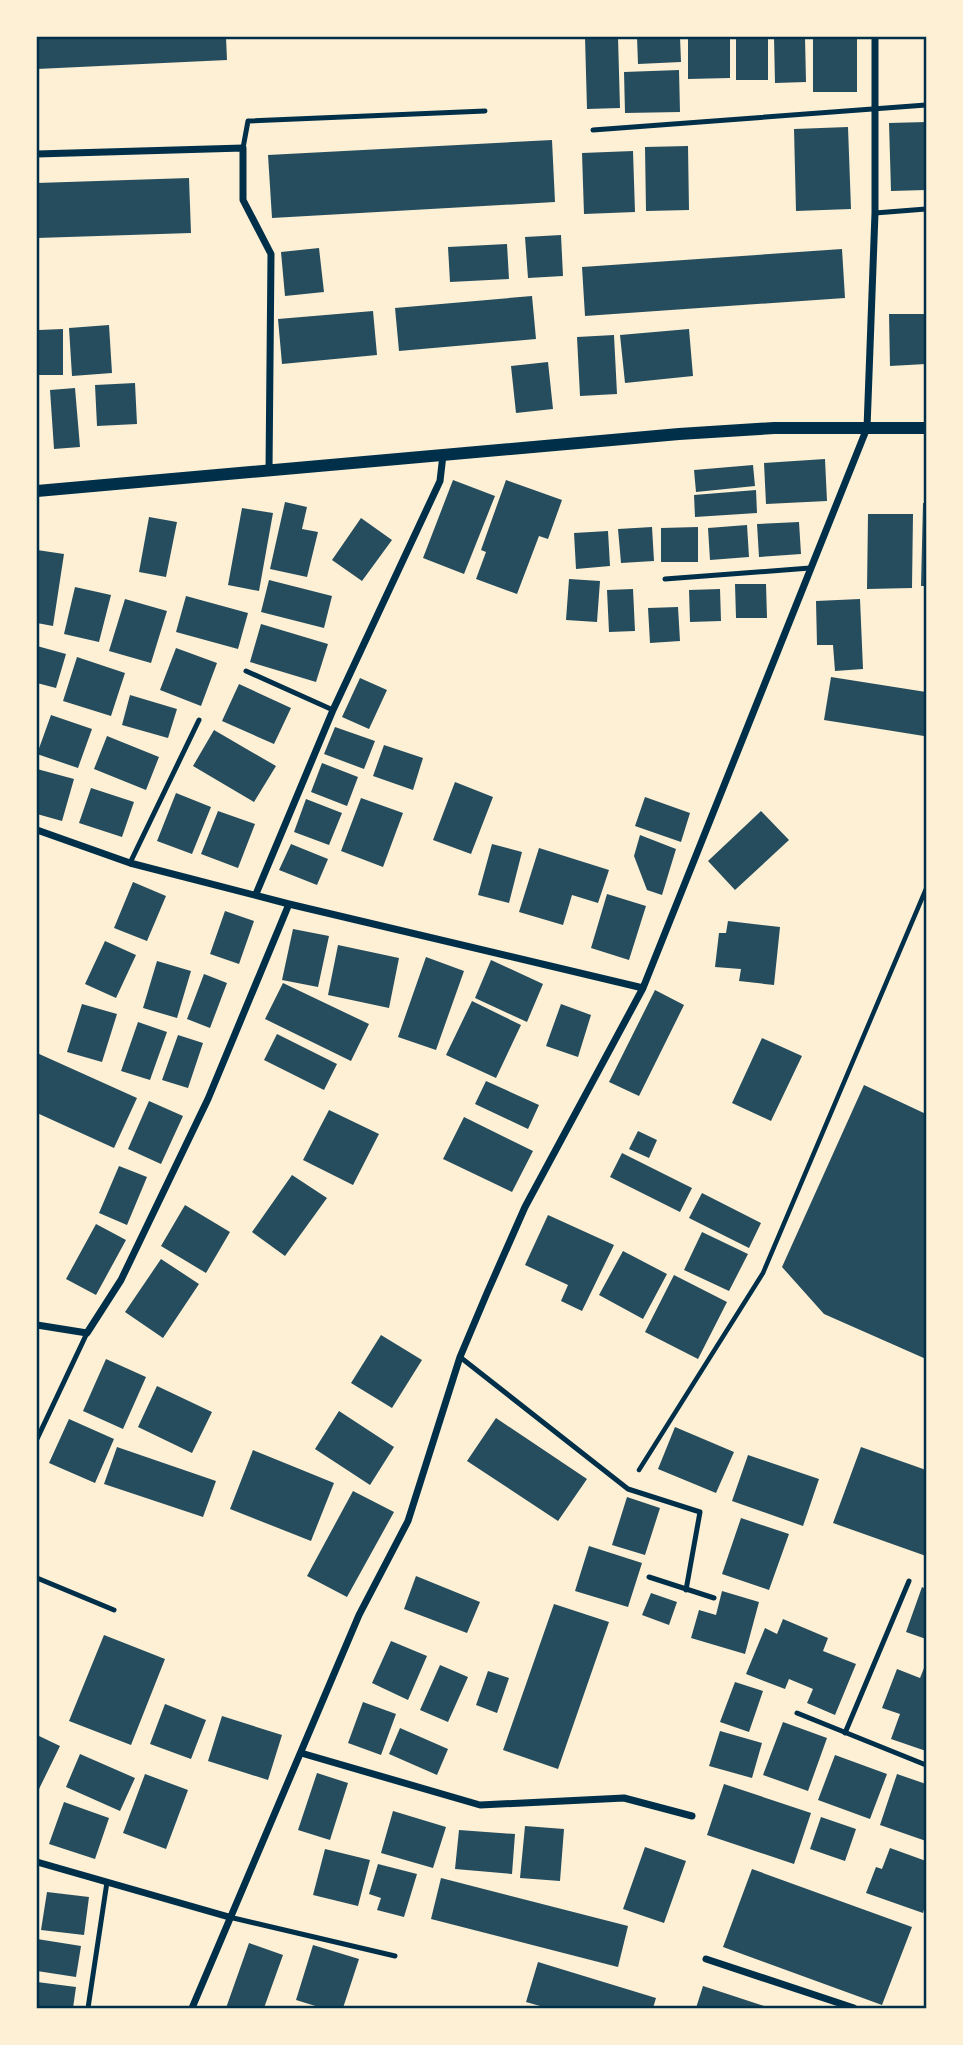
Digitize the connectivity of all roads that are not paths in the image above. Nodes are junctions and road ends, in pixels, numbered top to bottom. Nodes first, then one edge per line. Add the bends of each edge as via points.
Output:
1 (875, 37) edge
2 (926, 105) edge
3 (876, 108) junction
4 (485, 111) dead end
5 (593, 130) dead end
6 (243, 148) junction
7 (37, 153) edge
8 (926, 209) edge
9 (875, 212) junction
10 (867, 428) junction
11 (926, 428) edge
12 (443, 455) junction
13 (269, 471) junction
14 (37, 491) edge
15 (810, 568) junction
16 (665, 579) dead end
17 (246, 671) dead end
18 (333, 710) junction
19 (199, 719) dead end
20 (37, 830) edge
21 (130, 863) junction
22 (257, 894) junction
23 (289, 904) junction
24 (643, 988) junction
25 (37, 1325) edge
26 (87, 1333) junction
27 (460, 1357) junction
28 (37, 1439) edge
29 (649, 1577) dead end
30 (37, 1578) edge
31 (909, 1581) dead end
32 (686, 1590) junction
33 (714, 1598) dead end
34 (114, 1610) dead end
35 (797, 1713) dead end
36 (845, 1733) junction
37 (301, 1753) junction
38 (926, 1765) edge
39 (692, 1816) dead end
40 (37, 1862) edge
41 (107, 1882) junction
42 (229, 1917) junction
43 (395, 1956) dead end
44 (706, 1959) dead end
45 (89, 2008) edge
46 (191, 2008) edge
47 (854, 2008) edge

1 - 3 street
2 - 3 lane
3 - 5 lane
3 - 9 street
4 - 6 lane via 248,121
6 - 7 street
6 - 13 street via 243,200 271,254
8 - 9 lane
9 - 10 street
10 - 11 street
10 - 12 street via 679,434
10 - 15 street
12 - 13 street
12 - 18 street via 440,481
13 - 14 street
15 - 16 lane
15 - 24 street
17 - 18 lane
18 - 22 street
19 - 21 lane
20 - 21 street
21 - 22 street
22 - 23 street
23 - 24 street
23 - 26 street via 208,1099 121,1280
24 - 27 street via 525,1207
25 - 26 street
26 - 28 lane
27 - 32 lane via 628,1489 701,1512
27 - 37 street via 408,1521 359,1615
29 - 32 lane
30 - 34 lane
31 - 36 lane
32 - 33 lane
35 - 36 lane
36 - 38 lane
37 - 39 street via 480,1805 624,1798
37 - 42 street
40 - 41 street
41 - 42 street
41 - 45 lane
42 - 43 lane
42 - 46 street
44 - 47 street

